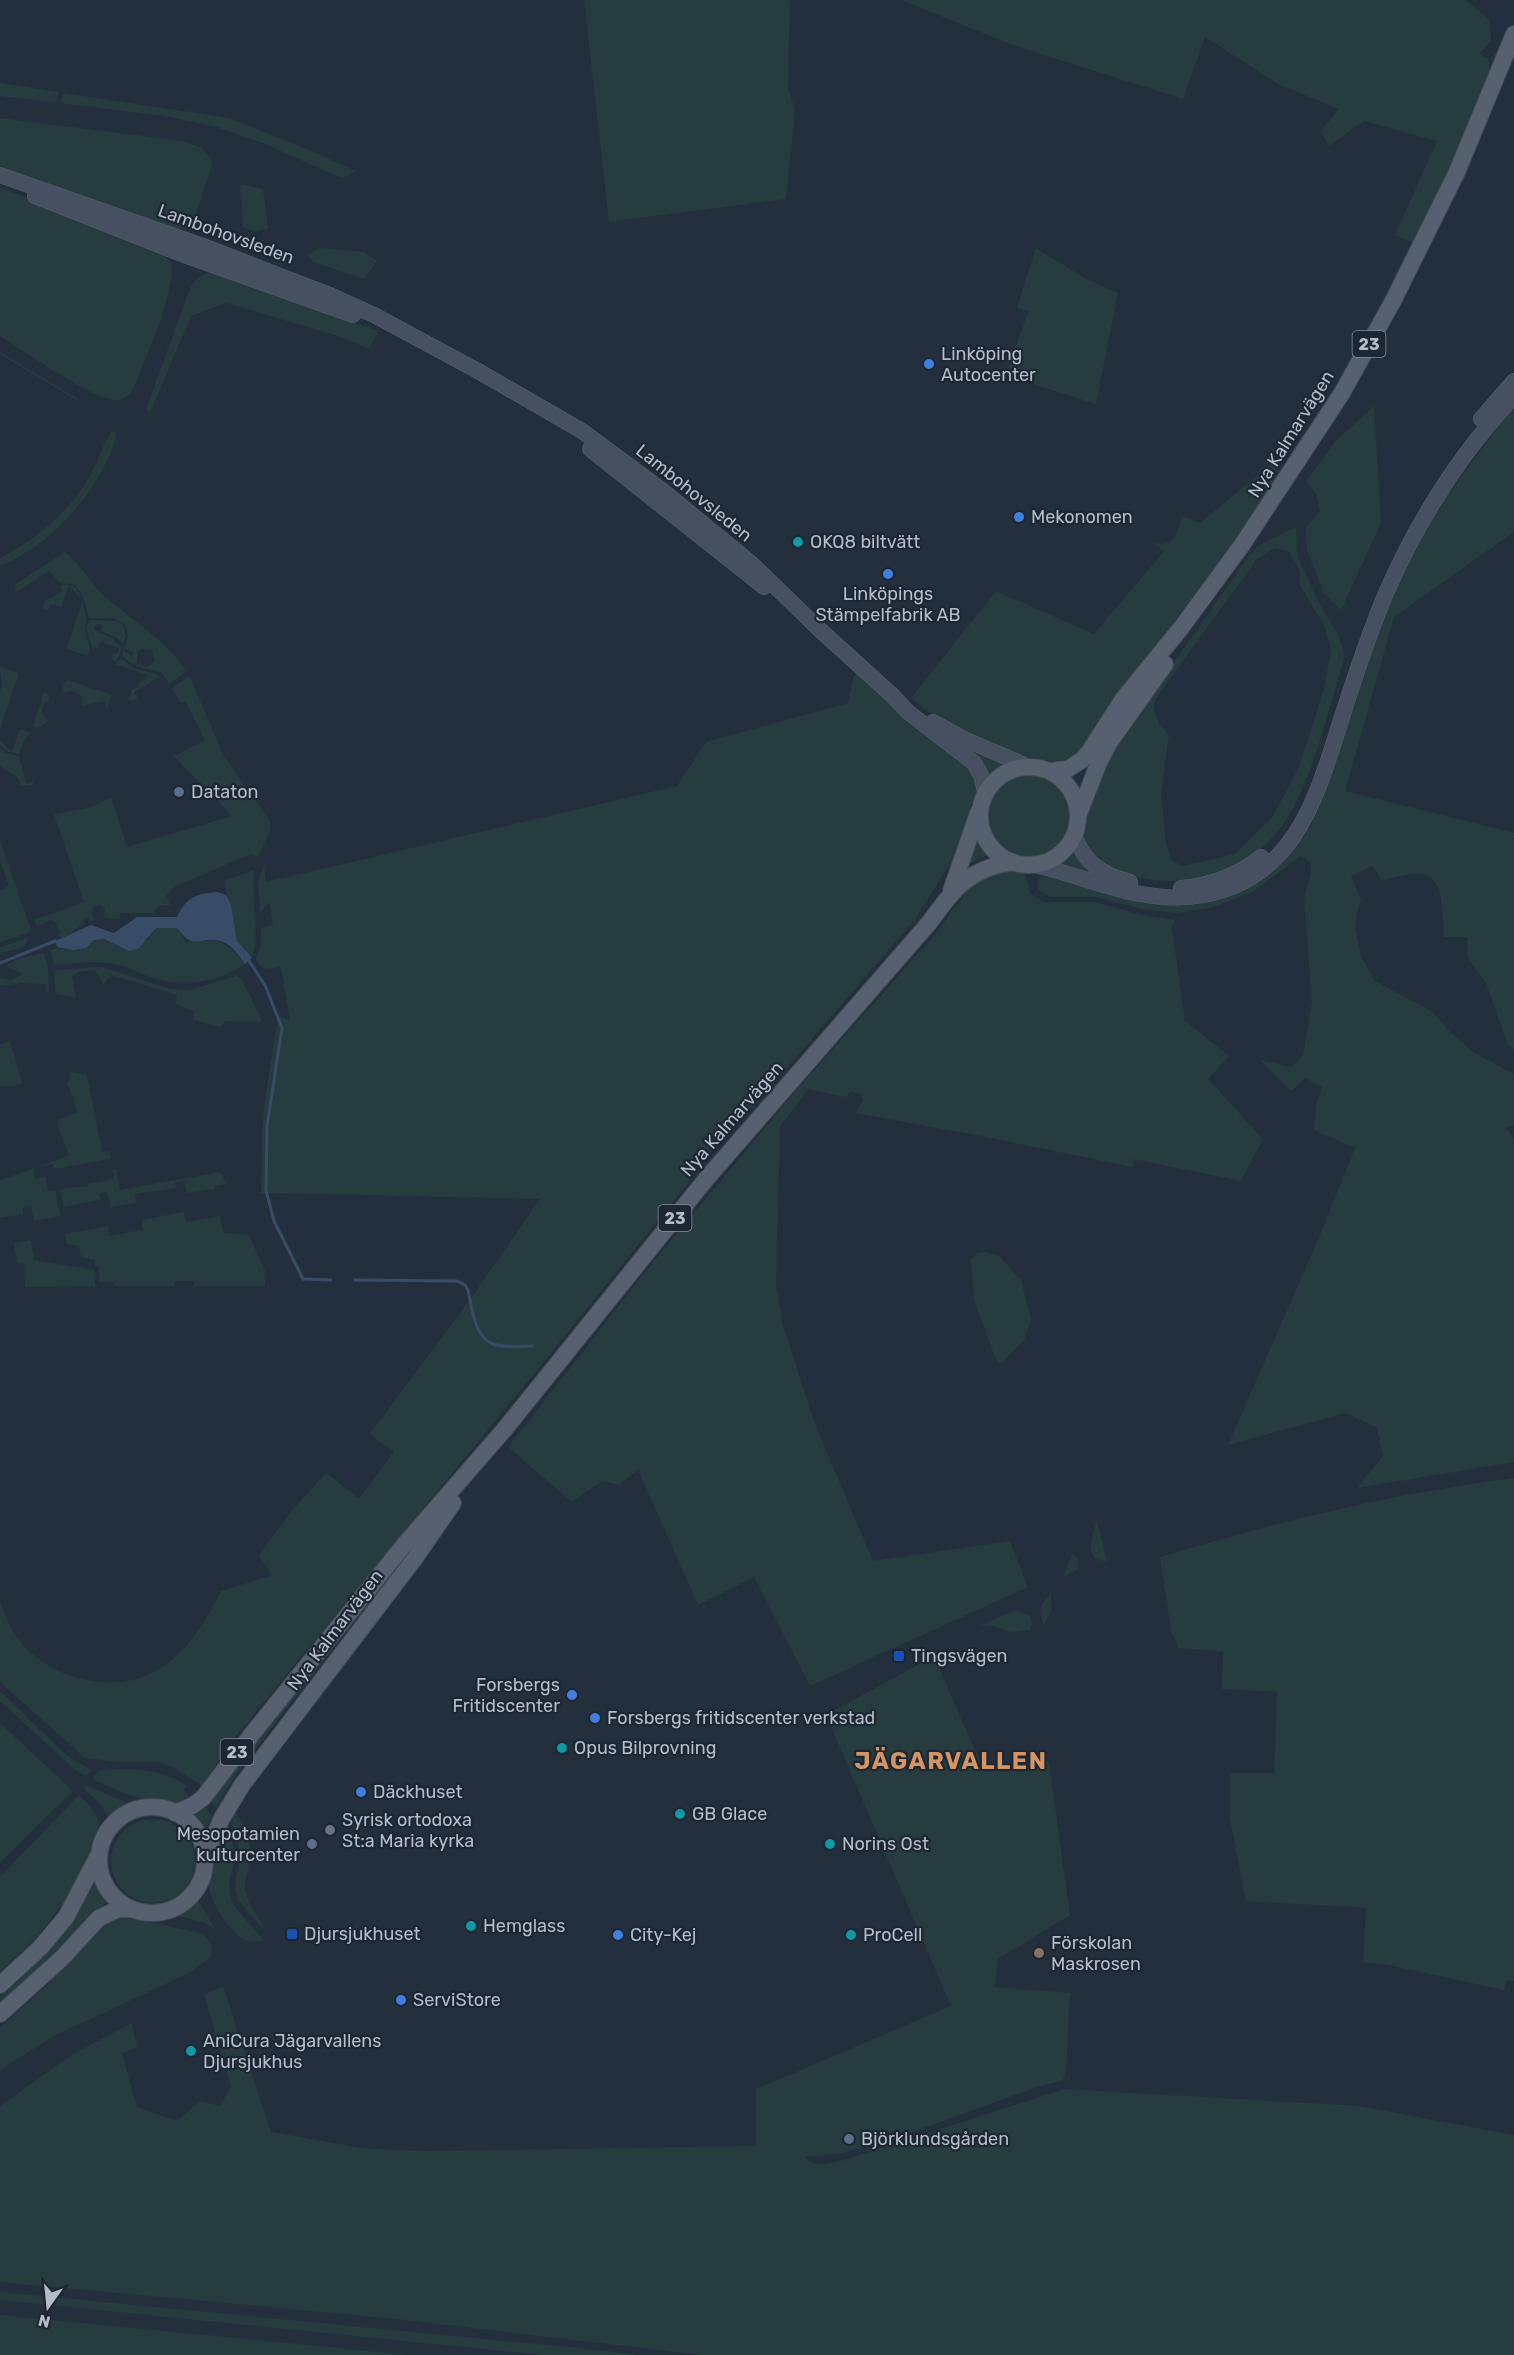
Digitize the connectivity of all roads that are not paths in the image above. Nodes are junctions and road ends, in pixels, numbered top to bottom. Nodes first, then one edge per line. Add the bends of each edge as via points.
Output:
1 (1514, 34) edge
2 (1514, 52) edge
3 (0, 175) edge
4 (0, 180) edge
5 (431, 346) junction
6 (1514, 381) edge
7 (1514, 396) edge
8 (893, 696) junction
9 (1028, 766) junction
10 (1050, 771) junction
11 (985, 792) junction
12 (980, 810) junction
13 (1078, 816) junction
14 (1074, 835) junction
15 (1013, 862) junction
16 (1035, 865) junction
17 (950, 894) junction
18 (504, 1430) junction
19 (175, 1813) junction
20 (100, 1853) junction
21 (205, 1858) junction
22 (132, 1909) junction
23 (0, 1985) edge
24 (0, 2014) edge

1 - 10 main road, Nya Kalmarvägen / 23 via 1456,172 1393,301 1342,393 1242,545 1123,699 1083,760 1068,769
2 - 13 main road, Nya Kalmarvägen / 23 via 1463,174 1400,303 1348,396 1293,486 1118,729 1099,762
3 - 5 main road, Lambohovsleden via 287,277 374,315
4 - 5 main road, Lambohovsleden via 78,214
5 - 8 main road, Lambohovsleden via 582,431 663,491 752,564
6 - 14 main road via 1450,460 1396,548 1361,629 1303,801 1278,841 1255,862 1227,877 1191,887 1168,888 1128,882 1093,866
7 - 16 main road via 1452,475 1406,551 1371,630 1313,805 1298,832 1275,859 1229,888 1178,898 1135,894
8 - 9 main road, Lambohovsleden via 955,735
8 - 11 main road, Lambohovsleden via 922,725 974,763
9 - 10 main road, 23
9 - 11 main road via 1003,774
10 - 13 main road, 23 via 1070,789
11 - 12 main road, 23
12 - 15 main road, 23 via 987,842
12 - 17 main road, Nya Kalmarvägen / 23
13 - 14 main road, 23
14 - 16 main road via 1058,855
15 - 16 main road, 23
15 - 17 main road, Nya Kalmarvägen / 23 via 977,872
17 - 18 main road, Nya Kalmarvägen / 23 via 707,1178
18 - 19 main road, Nya Kalmarvägen / 23 via 404,1545 203,1798
18 - 21 main road, Nya Kalmarvägen / 23 via 415,1558 242,1785
19 - 20 main road via 155,1808 131,1812 111,1827
19 - 21 main road via 199,1836
20 - 22 main road via 106,1887
20 - 23 main road via 66,1917
21 - 22 main road, 23 via 199,1885 186,1901 159,1913
22 - 24 main road, 23 via 118,1909 99,1918

